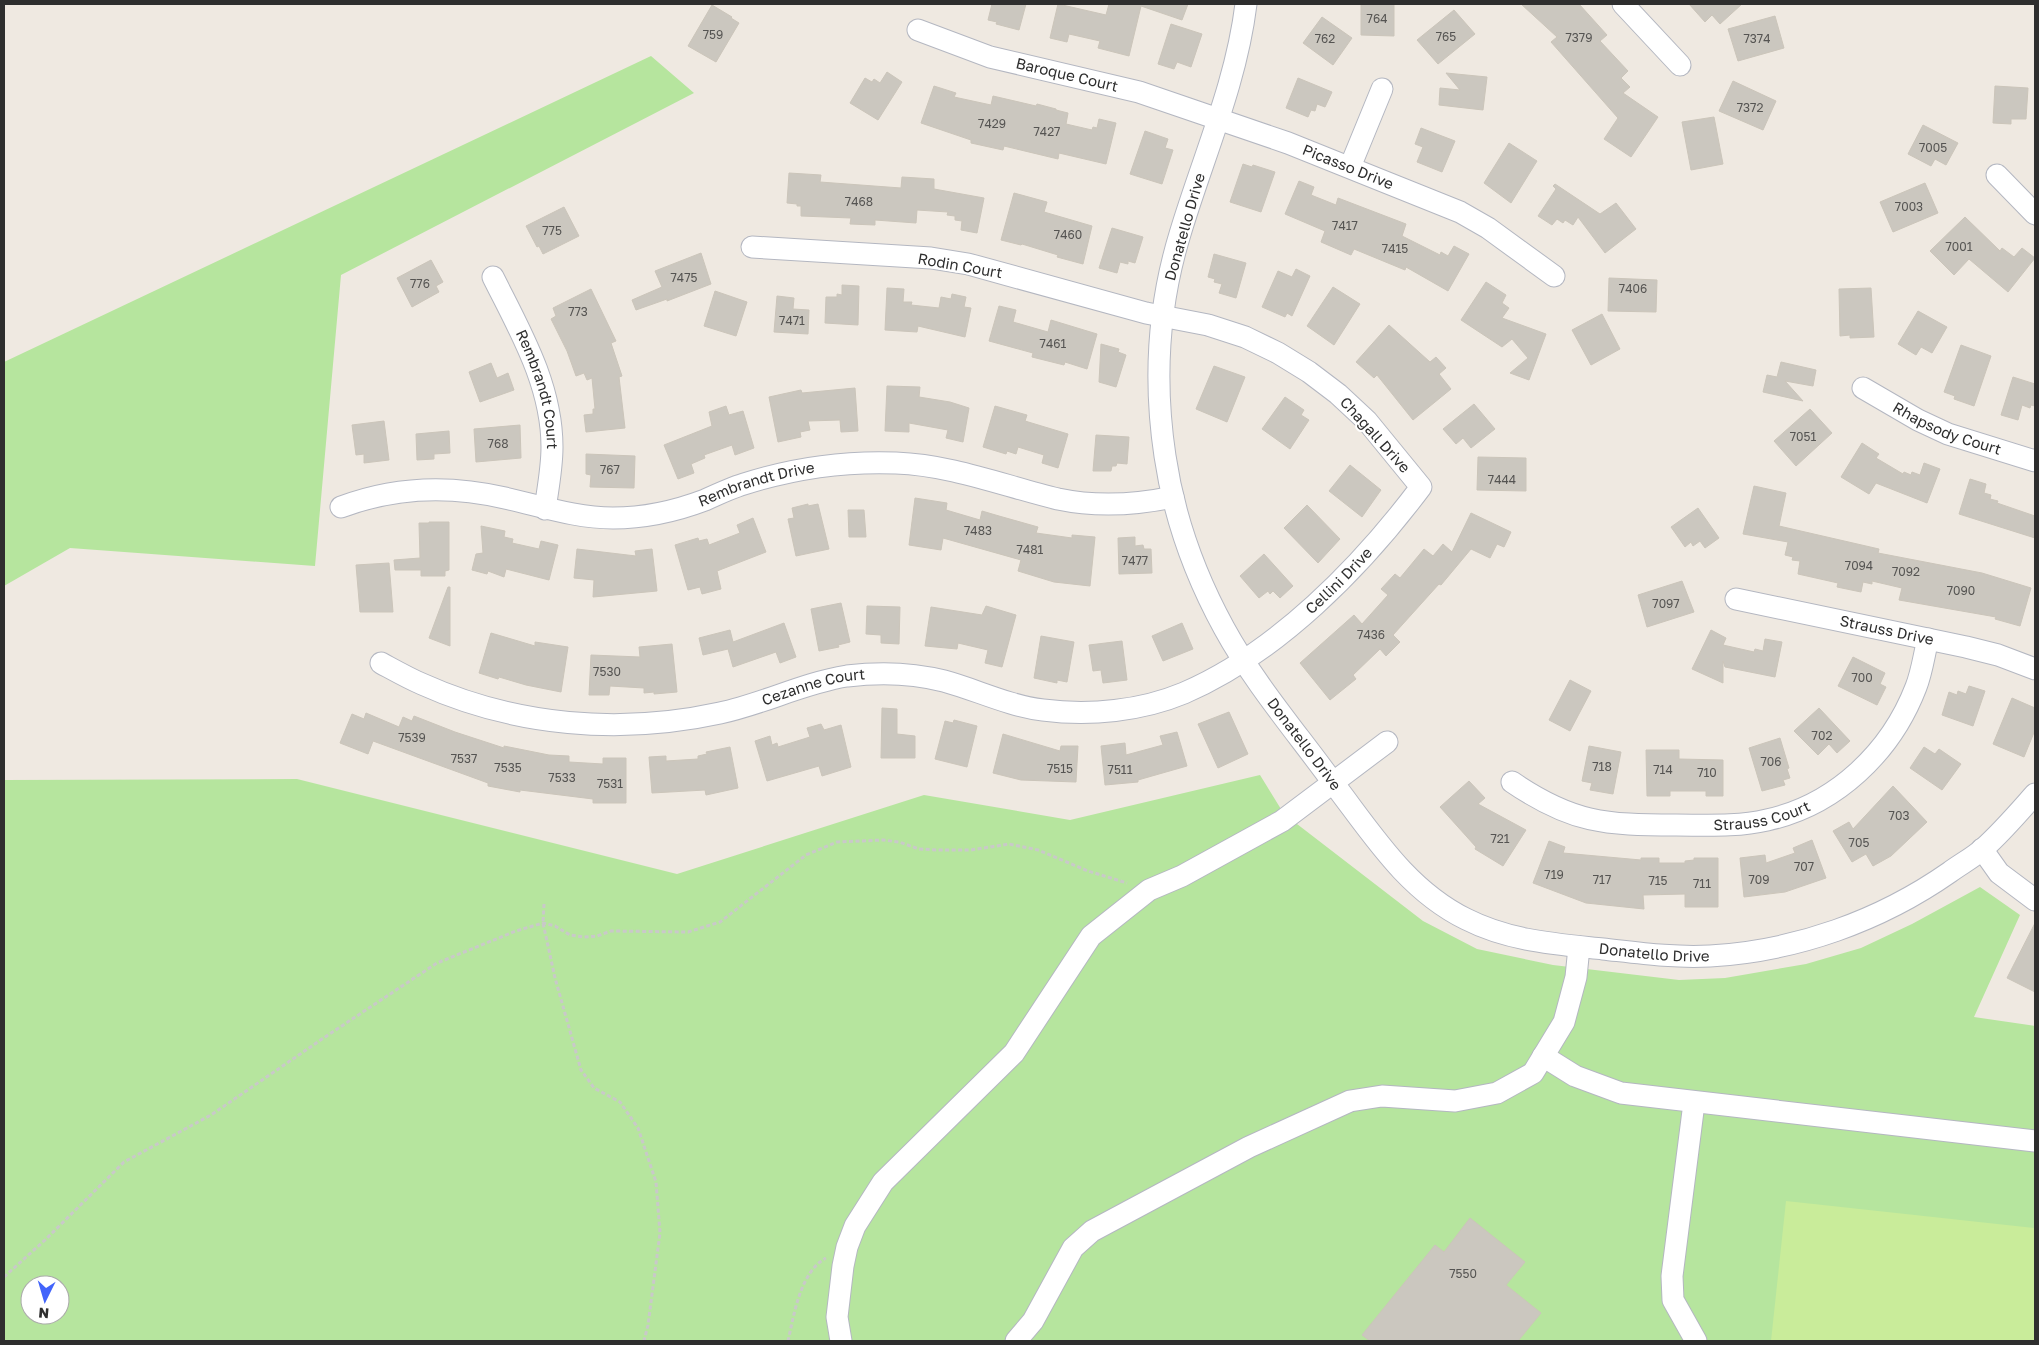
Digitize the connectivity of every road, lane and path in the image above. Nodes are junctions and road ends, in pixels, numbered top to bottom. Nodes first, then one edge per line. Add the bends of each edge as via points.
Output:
1 (1246, 4) edge
2 (1623, 4) edge
3 (918, 30) dead end
4 (1680, 65) dead end
5 (1382, 89) dead end
6 (1219, 119) junction
7 (1350, 167) junction
8 (1997, 175) dead end
9 (2035, 214) edge
10 (752, 247) dead end
11 (1554, 276) dead end
12 (493, 277) dead end
13 (1163, 316) junction
14 (1863, 388) dead end
15 (2035, 461) edge
16 (1421, 487) joint
17 (1173, 497) junction
18 (341, 507) dead end
19 (544, 509) junction
20 (1736, 599) dead end
21 (1928, 639) junction
22 (1243, 660) junction
23 (381, 663) dead end
24 (2035, 669) edge
25 (1387, 742) dead end
26 (1333, 781) junction
27 (1512, 782) dead end
28 (2035, 794) edge
29 (1982, 849) junction
30 (1149, 890) junction
31 (2035, 900) edge
32 (544, 904) dead end
33 (543, 924) junction
34 (1578, 946) junction
35 (1543, 1056) junction
36 (1694, 1103) junction
37 (2035, 1141) edge
38 (847, 1248) junction
39 (4, 1277) edge
40 (644, 1341) edge
41 (788, 1341) edge
42 (841, 1341) edge
43 (1016, 1341) edge
44 (1696, 1341) edge

1 - 6 street, Donatello Drive via 1242,38
2 - 4 street
3 - 6 street, Baroque Court via 990,57 1139,92
5 - 7 street
6 - 7 street, Picasso Drive
6 - 13 street, Donatello Drive via 1178,238
7 - 11 street, Picasso Drive via 1460,212
8 - 9 street
10 - 13 street, Rodin Court via 931,258 968,264
12 - 19 street, Rembrandt Court via 543,385 552,445
13 - 16 street, Chagall Drive via 1245,337 1309,372 1367,421
13 - 17 street, Donatello Drive via 1159,361 1160,409 1164,456
14 - 15 street, Rhapsody Court via 1948,434
16 - 22 street, Cellini Drive via 1364,558 1326,595
17 - 19 street, Rembrandt Drive via 1126,504 1092,504 1060,499 940,468 855,462 778,474 742,484 673,511 641,516 581,516
17 - 22 street, Donatello Drive via 1204,589
18 - 19 street, Rembrandt Drive via 386,494 417,489 449,489 505,498
20 - 21 street, Strauss Drive
21 - 24 street, Strauss Drive via 1998,655
21 - 27 street, Strauss Court via 1916,686 1887,741 1868,764 1843,785 1795,811 1736,825 1620,824 1566,813 1538,800
22 - 23 street, Cezanne Court via 1182,694 1113,711 1042,710 1006,702 944,681 881,674 847,676 814,683 722,713 637,725 591,725 499,711 422,684
22 - 26 street, Donatello Drive
25 - 26 street
26 - 30 street via 1282,821 1182,876
26 - 34 street, Donatello Drive via 1394,862 1441,904 1497,932 1525,940
28 - 29 street, Donatello Drive
29 - 31 street via 1999,873
29 - 34 street, Donatello Drive via 1932,885 1890,908 1805,941 1709,956 1659,955
30 - 33 path via 1088,871 1038,850 1009,844 971,850 938,850 883,840 837,842 806,856 720,922 688,932 610,930 597,936 584,936 570,935 555,926
30 - 38 street via 1091,936 1014,1053 883,1182 855,1226
32 - 33 path
33 - 39 path via 516,931 437,963 211,1115 124,1162
33 - 40 path via 581,1070 594,1088 620,1102 638,1128 656,1182 660,1233
34 - 35 street via 1576,977 1564,1022
35 - 36 street via 1575,1076 1621,1093
35 - 43 street via 1533,1072 1497,1093 1454,1101 1382,1096 1350,1101 1249,1147 1092,1231 1073,1248 1033,1321
36 - 37 street
36 - 44 street via 1672,1276 1673,1300
38 - 41 path via 819,1262 801,1290
38 - 42 street via 837,1317

